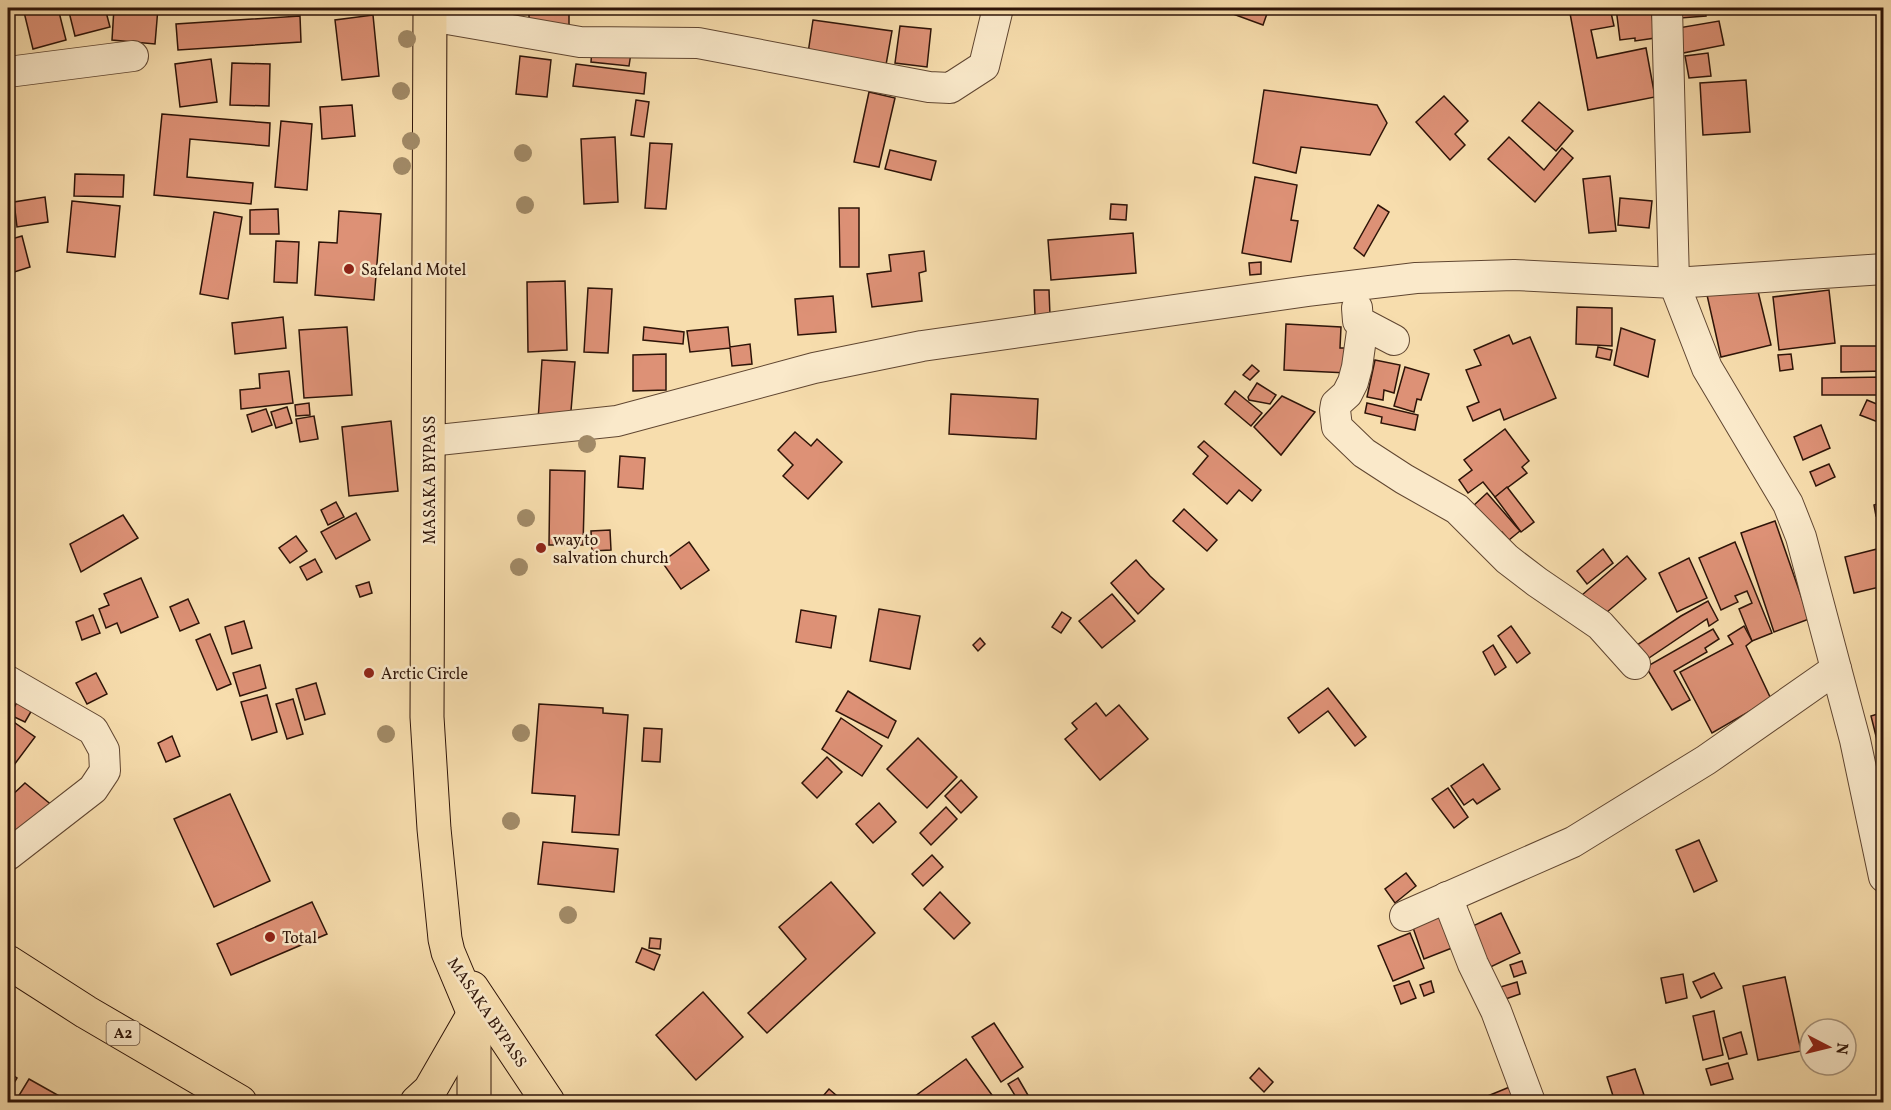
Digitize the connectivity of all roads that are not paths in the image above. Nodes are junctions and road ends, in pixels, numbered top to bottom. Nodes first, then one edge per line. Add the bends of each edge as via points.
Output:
1 (998, 8) edge
2 (1667, 8) edge
3 (430, 12) edge
4 (133, 56) dead end
5 (8, 72) edge
6 (1884, 269) edge
7 (1674, 283) junction
8 (1368, 284) junction
9 (1364, 324) junction
10 (1394, 340) dead end
11 (429, 441) junction
12 (1635, 664) dead end
13 (1836, 669) junction
14 (8, 681) edge
15 (8, 855) edge
16 (1884, 878) edge
17 (1447, 897) junction
18 (1405, 916) dead end
19 (448, 952) junction
20 (8, 962) edge
21 (474, 1014) junction
22 (240, 1102) edge
23 (417, 1102) edge
24 (474, 1102) edge
25 (548, 1102) edge
26 (1530, 1102) edge

1 - 3 street via 984,66 950,88 698,43 580,42
2 - 7 street
3 - 11 main road, MASAKA BYPASS
4 - 5 street
6 - 7 street
7 - 8 street via 1514,275 1416,278
7 - 13 street via 1707,368 1788,504 1801,537
8 - 9 street via 1357,307 1358,321
8 - 11 street via 922,346 814,368 617,421
9 - 10 street
9 - 12 street via 1353,382 1336,404 1337,427 1364,453 1457,509 1507,559 1600,625
11 - 19 main road, MASAKA BYPASS via 427,717
13 - 16 street
13 - 17 street via 1706,760 1573,842
14 - 15 street via 93,730 104,750 105,771 93,789
17 - 18 street
17 - 26 street
19 - 21 main road, MASAKA BYPASS
19 - 25 main road, MASAKA BYPASS
20 - 22 main road, A2
21 - 23 main road via 430,1090
21 - 24 main road, MASAKA BYPASS

